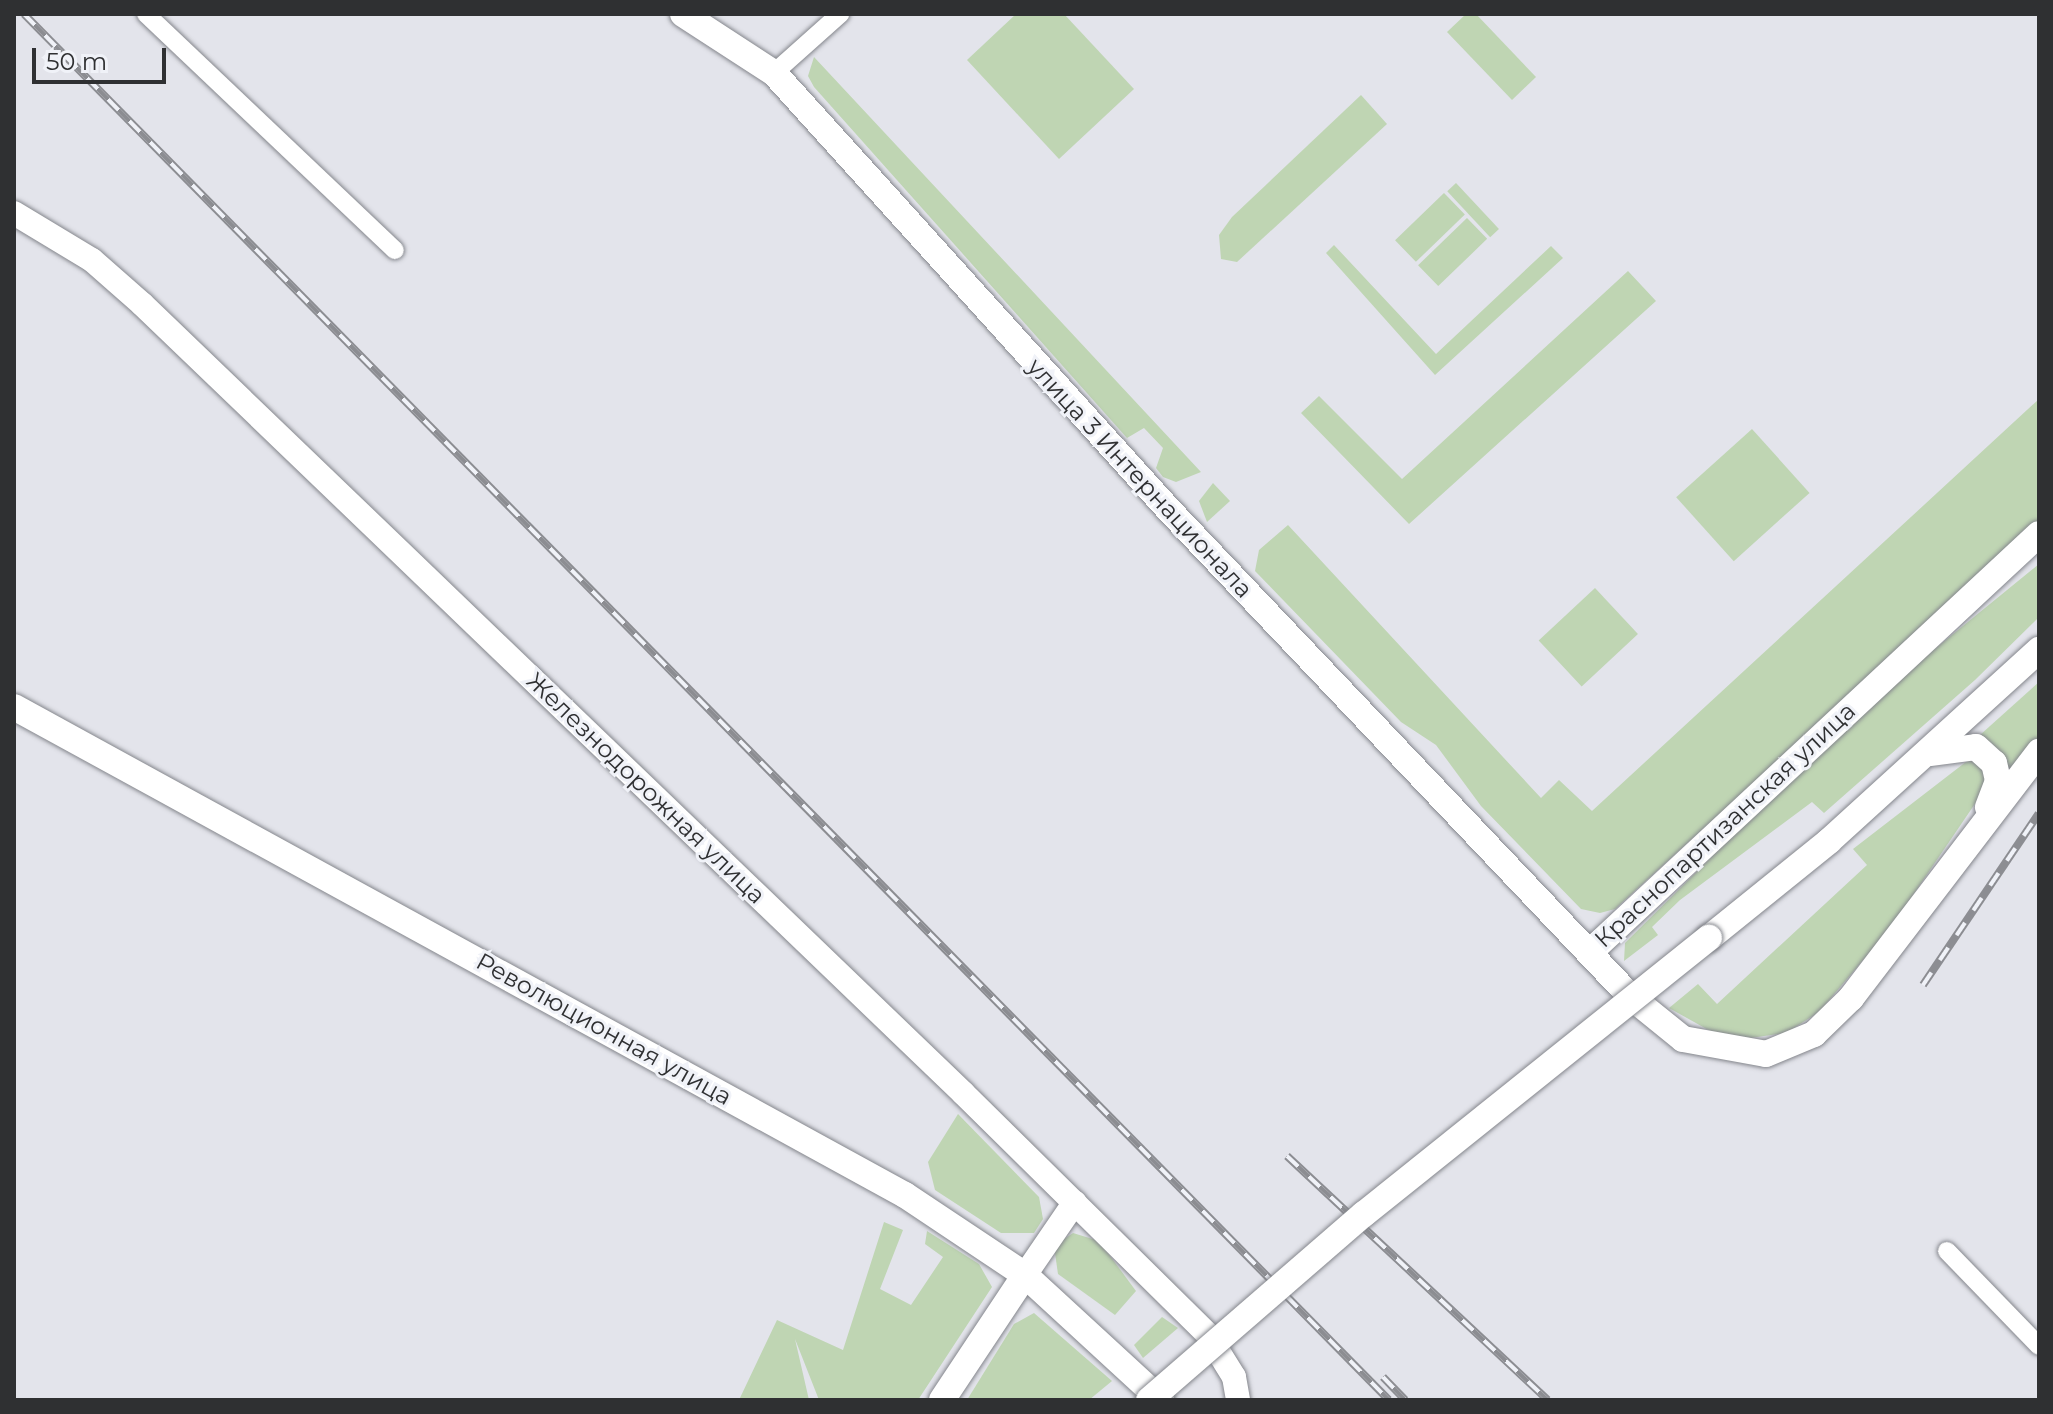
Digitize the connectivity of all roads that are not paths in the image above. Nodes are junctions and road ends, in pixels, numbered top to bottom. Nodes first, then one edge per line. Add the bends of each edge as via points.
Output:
1 (146, 14) edge
2 (683, 14) edge
3 (840, 14) edge
4 (774, 73) junction
5 (14, 213) edge
6 (395, 250) dead end
7 (2039, 534) edge
8 (2027, 552) edge
9 (2039, 650) edge
10 (14, 707) edge
11 (2039, 752) edge
12 (1927, 754) junction
13 (1984, 817) junction
14 (1590, 952) junction
15 (1075, 1202) junction
16 (1947, 1251) dead end
17 (1025, 1275) junction
18 (2039, 1346) edge
19 (942, 1400) edge
20 (1149, 1400) edge
21 (1161, 1400) edge
22 (1238, 1400) edge

1 - 6 street
2 - 4 main road, улица 3 Интернационала
3 - 4 street
4 - 14 main road, улица 3 Интернационала via 1137,477
5 - 15 street, Железнодорожная улица via 92,260 142,304
7 - 8 main road, Краснопартизанская улица
8 - 14 main road, Краснопартизанская улица
9 - 12 main road
10 - 17 main road, Революционная улица via 892,1187
11 - 13 main road, Краснопартизанская улица
12 - 13 main road via 1976,747 1994,763 1998,781
12 - 20 main road, bridge via 1709,938 1364,1214
13 - 14 main road, Краснопартизанская улица via 1851,998 1789,1048 1738,1054 1683,1039 1657,1022
15 - 17 street
15 - 22 street, Железнодорожная улица via 1208,1335 1234,1377
16 - 18 street
17 - 19 main road
17 - 21 main road, Революционная улица

